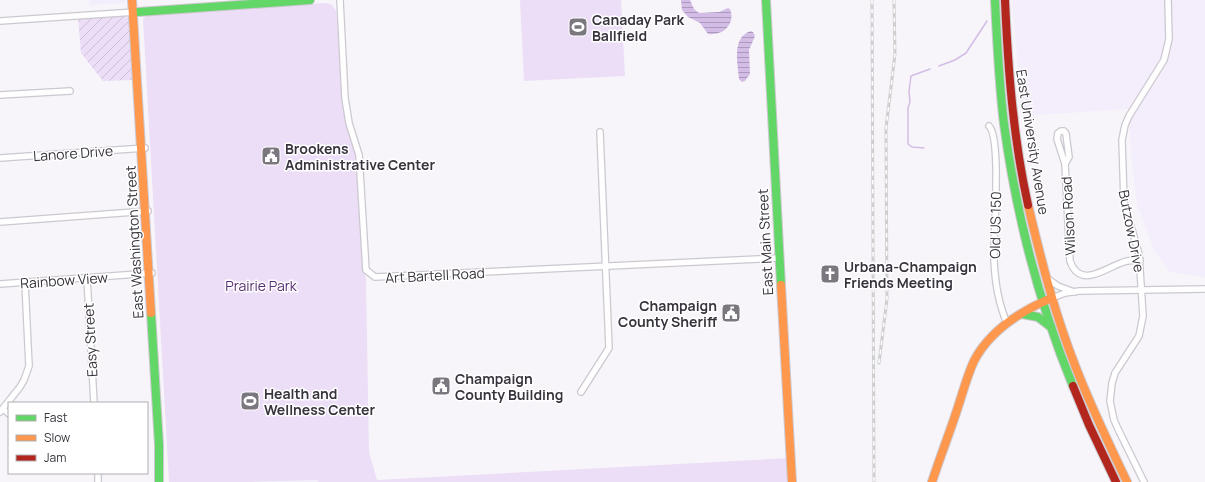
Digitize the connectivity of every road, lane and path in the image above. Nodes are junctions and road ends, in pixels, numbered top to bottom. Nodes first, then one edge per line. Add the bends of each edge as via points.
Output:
1 (132, 0) edge
2 (137, 0) edge
3 (310, 0) edge
4 (340, 0) edge
5 (766, 0) edge
6 (995, 0) edge
7 (1005, 0) edge
8 (1168, 0) edge
9 (135, 12) junction
10 (0, 21) edge
11 (70, 92) dead end
12 (0, 96) edge
13 (990, 126) dead end
14 (600, 132) dead end
15 (143, 148) junction
16 (0, 158) edge
17 (1066, 164) junction
18 (147, 211) junction
19 (0, 222) edge
20 (779, 258) junction
21 (1140, 260) junction
22 (606, 267) junction
23 (150, 273) junction
24 (1046, 277) junction
25 (87, 278) junction
26 (25, 283) junction
27 (0, 284) edge
28 (1205, 289) edge
29 (1142, 291) junction
30 (1074, 292) junction
31 (1052, 298) junction
32 (1043, 302) junction
33 (1022, 314) junction
34 (1007, 323) junction
35 (1051, 327) junction
36 (581, 392) dead end
37 (94, 402) edge
38 (1, 410) edge
39 (159, 482) edge
40 (164, 482) edge
41 (792, 482) edge
42 (932, 482) edge
43 (1116, 482) edge
44 (1127, 482) edge
45 (1144, 482) edge

1 - 9 main road, East Washington Street
2 - 9 main road, East Washington Street
3 - 9 main road
4 - 22 street, Art Bartell Road via 345,98 349,123 359,155 366,270 378,278
5 - 20 main road, East Main Street
6 - 32 main road, East University Avenue via 998,62 1007,143 1020,215
7 - 24 main road, East University Avenue via 1010,82 1019,160
8 - 21 street, Butzow Drive via 1170,32 1167,50 1160,67 1129,116 1122,140 1124,202
9 - 10 street
9 - 15 main road, East Washington Street
11 - 12 street
13 - 34 street, Old US 150 via 994,135 996,162 996,275 1001,308
14 - 22 street
15 - 16 street, Lanore Drive
15 - 18 main road, East Washington Street
17 - 17 street, Wilson Road via 1057,139 1061,131 1066,134 1069,157
17 - 21 street, Wilson Road via 1070,261 1074,269 1082,274 1092,275 1120,263
18 - 19 street
18 - 23 main road, East Washington Street
20 - 22 street, Art Bartell Road
20 - 41 main road, East Main Street
21 - 29 street, Butzow Drive
22 - 36 street via 609,348
23 - 25 street, Rainbow View
23 - 39 main road, East Washington Street
23 - 40 main road, East Washington Street
24 - 30 street via 1058,286
24 - 31 main road, East University Avenue
25 - 26 street, Rainbow View
25 - 37 street, Easy Street
26 - 27 street, Rainbow View
26 - 38 street via 29,366 20,387
28 - 29 street
29 - 30 street
29 - 45 street, Butzow Drive via 1142,326 1135,344 1115,373 1110,401 1118,429
30 - 31 street
31 - 32 main road
31 - 44 main road, East University Avenue via 1089,401
32 - 33 main road
32 - 35 main road, East University Avenue
33 - 34 main road
33 - 35 main road via 1038,317
34 - 42 main road via 992,337 974,362
35 - 43 main road, East University Avenue via 1086,418

